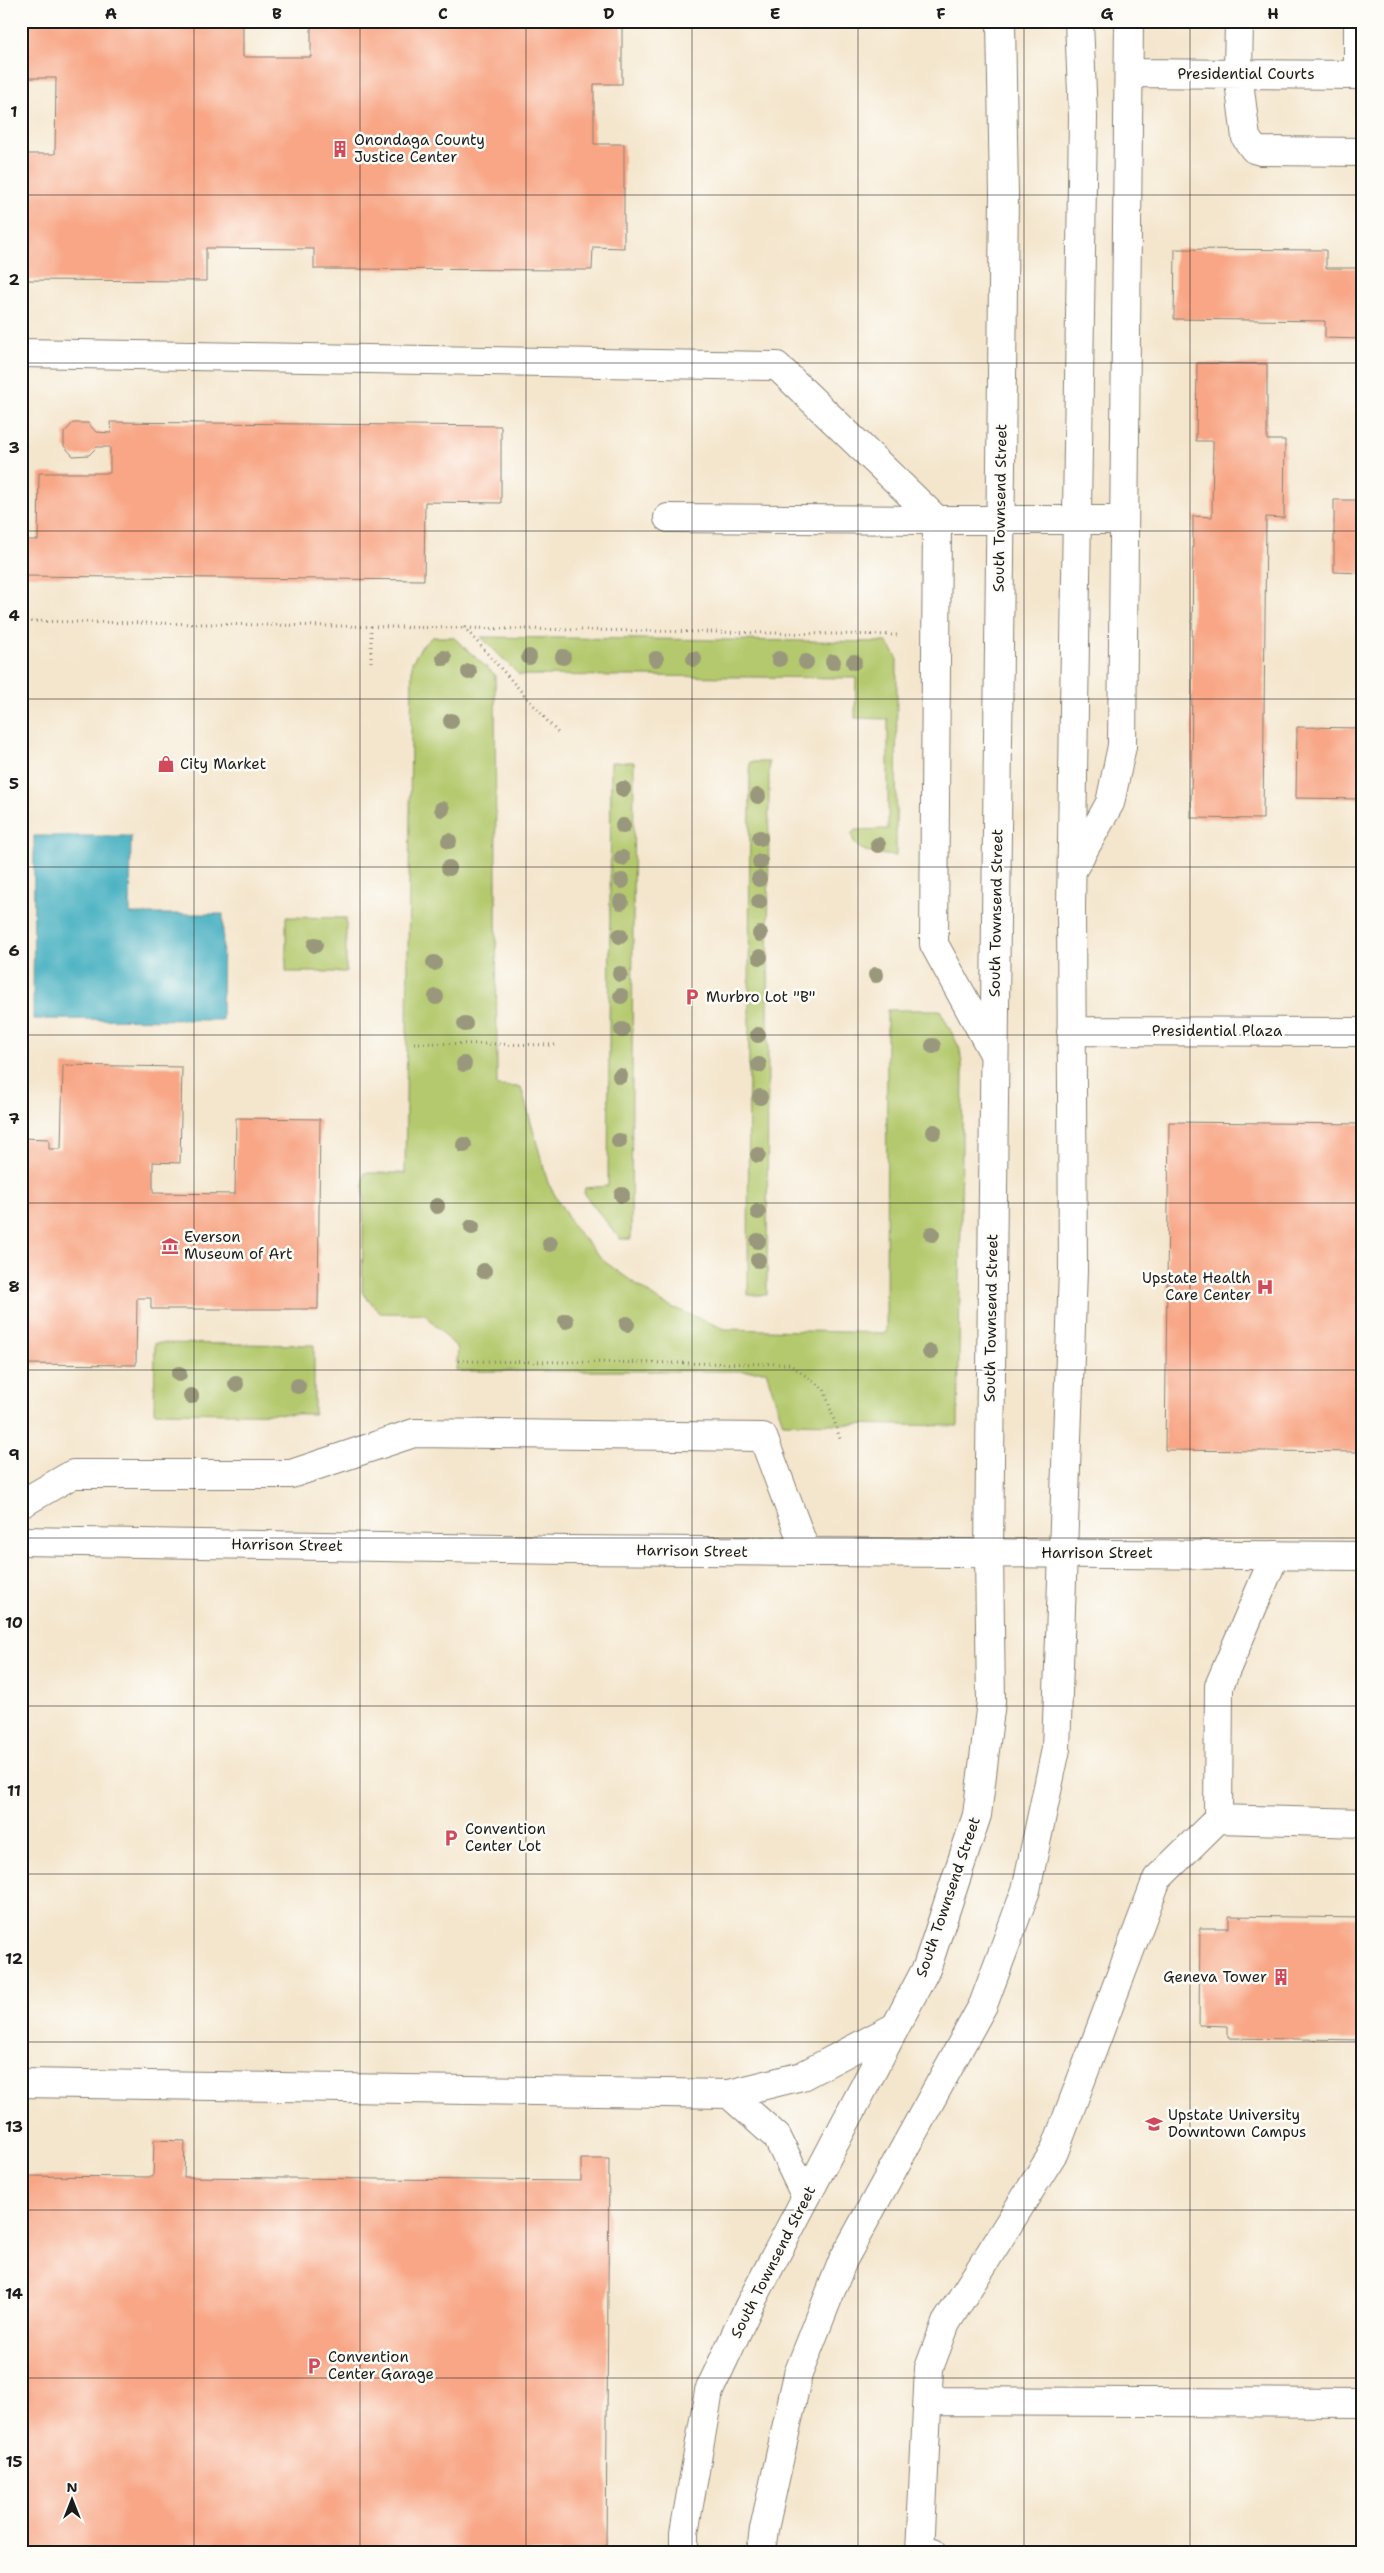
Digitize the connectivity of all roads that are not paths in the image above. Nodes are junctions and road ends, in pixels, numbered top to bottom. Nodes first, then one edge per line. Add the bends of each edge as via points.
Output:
1 (1002, 21) edge
2 (1079, 21) edge
3 (1129, 21) edge
4 (1239, 21) edge
5 (1358, 21) edge
6 (1128, 74) junction
7 (1238, 74) junction
8 (1360, 75) edge
9 (1363, 152) edge
10 (21, 353) edge
11 (668, 518) dead end
12 (937, 520) junction
13 (1077, 520) junction
14 (1124, 520) junction
15 (1000, 521) junction
16 (1072, 872) junction
17 (1072, 1031) junction
18 (1363, 1032) edge
19 (994, 1055) junction
20 (21, 1504) edge
21 (21, 1541) edge
22 (806, 1552) junction
23 (989, 1553) junction
24 (1064, 1553) junction
25 (1275, 1555) junction
26 (1363, 1556) edge
27 (1218, 1819) junction
28 (1363, 1823) edge
29 (895, 2027) junction
30 (21, 2083) edge
31 (729, 2094) junction
32 (806, 2197) junction
33 (928, 2400) junction
34 (1363, 2403) edge
35 (684, 2552) edge
36 (762, 2552) edge
37 (933, 2552) edge

1 - 15 street, South Townsend Street via 1004,195
2 - 13 street via 1083,117
3 - 6 street
4 - 7 street
5 - 8 street
6 - 7 street, Presidential Courts
6 - 14 street
7 - 8 street, Presidential Courts
7 - 9 street via 1246,138 1254,149
10 - 12 street via 777,366
11 - 12 street
12 - 15 street
12 - 19 street via 934,944
13 - 14 street
13 - 15 street
13 - 16 street
14 - 16 street via 1122,746 1110,803
15 - 19 street, South Townsend Street
16 - 17 street
17 - 18 street, Presidential Plaza
17 - 24 street via 1073,1270
19 - 23 street, South Townsend Street
20 - 22 street via 73,1474 291,1474 414,1433 763,1437
21 - 22 street, Harrison Street
22 - 23 street, Harrison Street
23 - 24 street, Harrison Street
23 - 29 street, South Townsend Street via 991,1702 977,1815 926,1967
24 - 25 street, Harrison Street
24 - 36 street via 1056,1749 1026,1890 983,2005 843,2260 798,2374 764,2529
25 - 26 street, Harrison Street
25 - 27 street via 1219,1686
27 - 28 street
27 - 33 street via 1156,1879 1054,2152 946,2323 929,2368
29 - 31 street via 802,2076
29 - 32 street, South Townsend Street
30 - 31 street
31 - 32 street via 777,2137
32 - 35 street, South Townsend Street via 709,2391 684,2533
33 - 34 street
33 - 37 street via 920,2552

